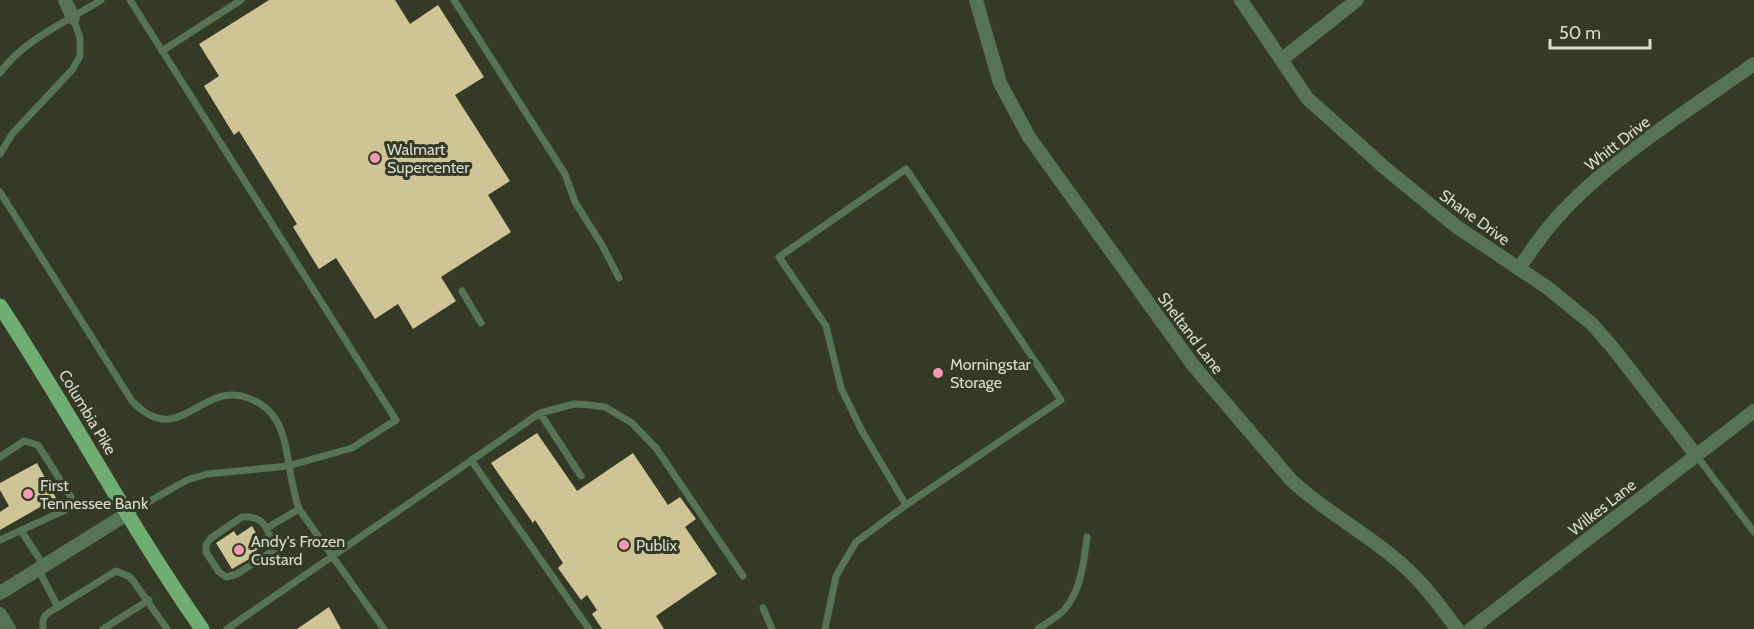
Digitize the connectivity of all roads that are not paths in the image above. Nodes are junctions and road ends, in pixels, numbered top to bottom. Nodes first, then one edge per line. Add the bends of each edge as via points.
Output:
1 (64, 0) edge
2 (101, 0) edge
3 (130, 0) edge
4 (242, 0) edge
5 (454, 0) edge
6 (976, 0) edge
7 (1241, 0) edge
8 (1357, 0) edge
9 (74, 18) junction
10 (162, 51) junction
11 (1281, 60) junction
12 (1754, 64) edge
13 (0, 73) edge
14 (0, 154) edge
15 (0, 192) edge
16 (1519, 268) junction
17 (619, 278) dead end
18 (462, 291) dead end
19 (0, 306) edge
20 (482, 322) dead end
21 (1754, 411) edge
22 (540, 413) junction
23 (1696, 455) junction
24 (0, 457) edge
25 (471, 460) junction
26 (288, 466) junction
27 (581, 476) dead end
28 (906, 505) junction
29 (299, 509) junction
30 (127, 514) junction
31 (267, 528) junction
32 (22, 532) junction
33 (1754, 532) edge
34 (1086, 537) dead end
35 (0, 540) edge
36 (333, 556) junction
37 (41, 567) junction
38 (743, 576) dead end
39 (0, 592) edge
40 (149, 600) junction
41 (58, 606) junction
42 (763, 608) dead end
43 (0, 614) edge
44 (9, 629) edge
45 (43, 629) edge
46 (103, 629) edge
47 (167, 629) edge
48 (202, 629) edge
49 (227, 629) edge
50 (384, 629) edge
51 (589, 629) edge
52 (772, 629) edge
53 (825, 629) edge
54 (1038, 629) edge
55 (1457, 629) edge
56 (1471, 629) edge

1 - 9 street
2 - 9 lane
3 - 10 lane
4 - 10 lane
5 - 17 lane via 565,174 575,202
6 - 55 street, Sheltand Lane via 1000,83 1018,118 1193,365 1291,480 1308,497 1393,556
7 - 11 street, Shane Drive
8 - 11 street
9 - 13 lane via 31,44
9 - 14 lane via 80,56 72,70 12,134
10 - 26 lane via 396,420 352,448
11 - 16 street, Shane Drive via 1307,98 1385,168 1457,227
12 - 16 street, Whitt Drive via 1589,186 1563,211
15 - 26 lane via 139,408 165,419 180,418 225,394 253,400 262,404 277,422
16 - 23 street, Shane Drive via 1592,324
18 - 20 lane
19 - 30 main road, Columbia Pike via 47,377
21 - 23 street, Wilkes Lane
22 - 25 lane
22 - 27 lane
22 - 38 lane via 574,404 590,405 605,407 632,423 656,448
23 - 33 lane
23 - 56 street, Wilkes Lane
24 - 32 lane via 24,441 38,445 71,497 65,510
25 - 36 lane
25 - 51 lane
26 - 29 lane
26 - 30 lane via 207,474 187,480
28 - 28 lane via 1061,400 906,170 779,257 826,326 841,388
28 - 53 lane via 856,542 836,576
29 - 31 lane
29 - 36 lane
30 - 37 street
30 - 48 main road, Columbia Pike
31 - 31 lane via 262,521 242,517 209,540 206,552 222,575 231,576 274,550
32 - 35 lane
32 - 37 lane
34 - 54 lane via 1075,592 1065,609
36 - 49 lane
36 - 50 lane
37 - 39 street
37 - 41 lane
40 - 41 lane via 130,577 116,571
40 - 46 lane
40 - 47 lane
41 - 45 lane via 44,616
42 - 52 lane
43 - 44 street

